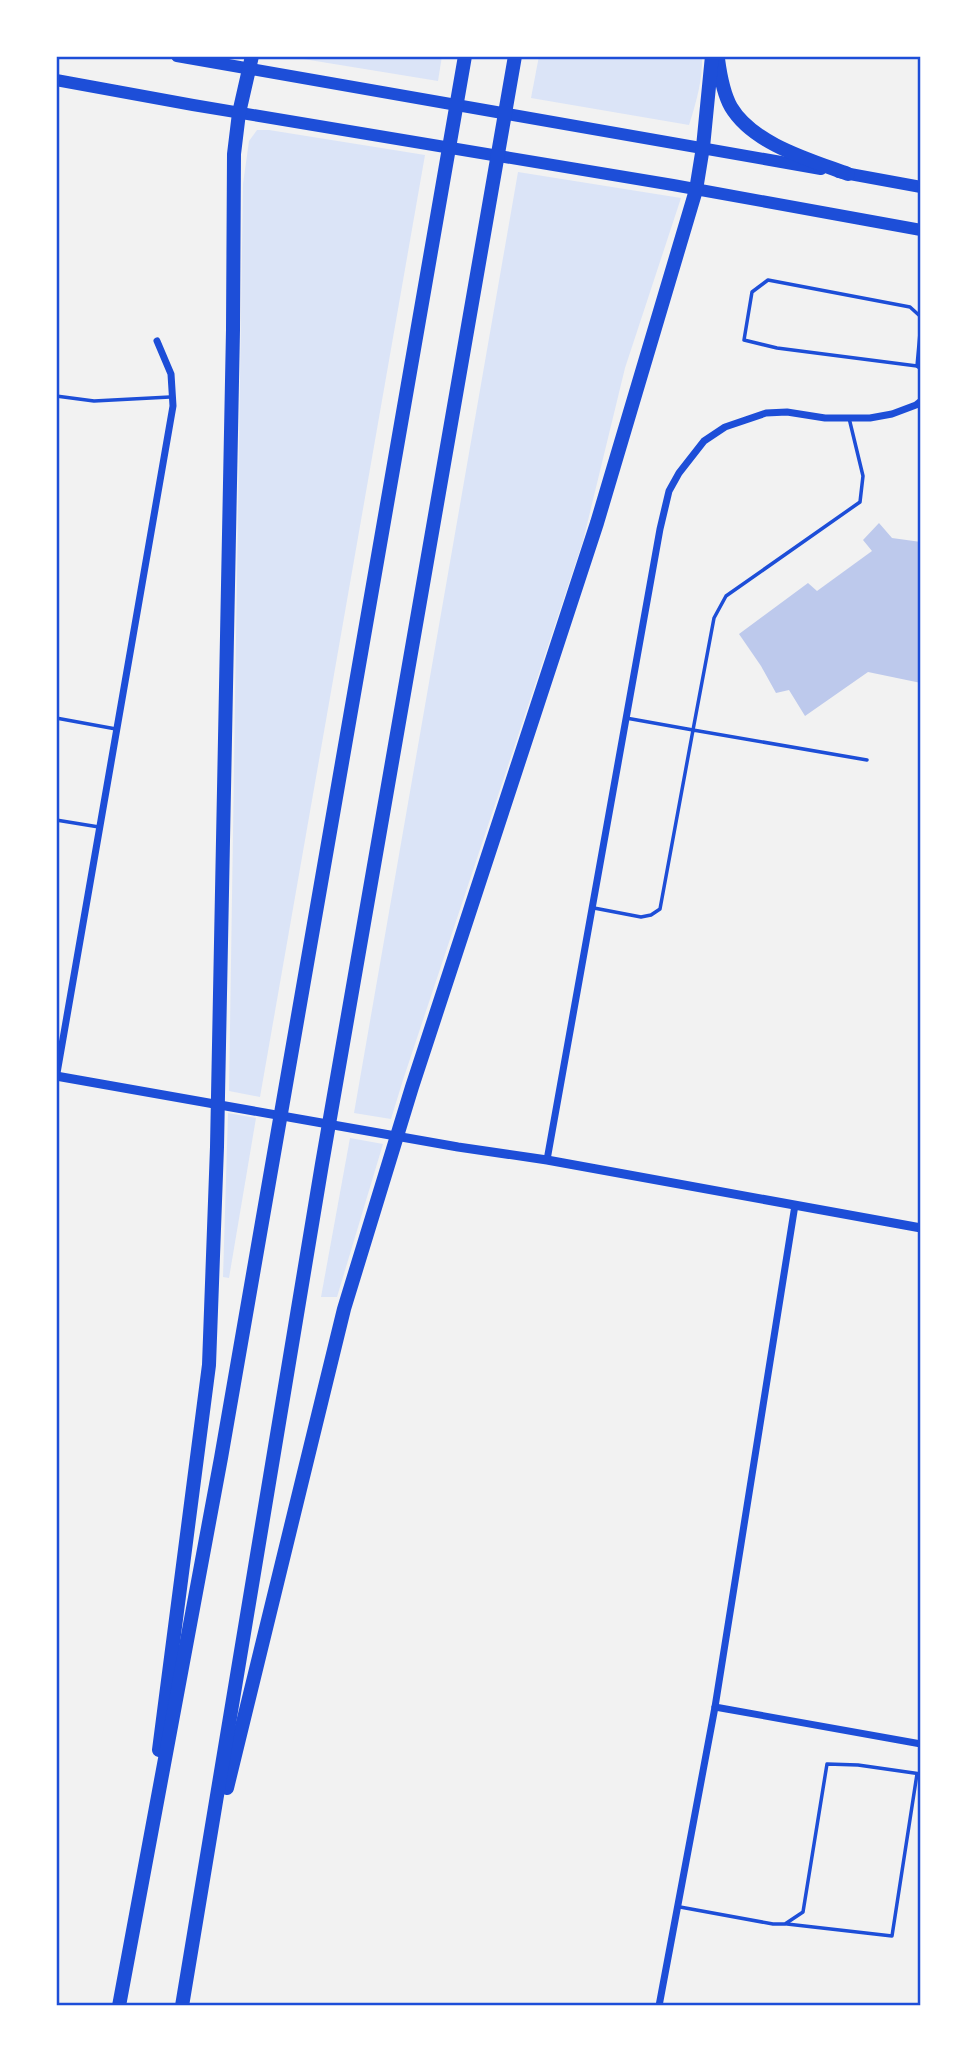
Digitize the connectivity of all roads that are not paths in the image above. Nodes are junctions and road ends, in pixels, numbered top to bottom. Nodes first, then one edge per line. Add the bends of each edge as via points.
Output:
1 (177, 56) edge
2 (465, 56) edge
3 (515, 56) edge
4 (712, 56) edge
5 (717, 56) edge
6 (250, 63) edge
7 (56, 80) edge
8 (239, 113) junction
9 (704, 148) junction
10 (848, 174) junction
11 (921, 187) edge
12 (696, 190) junction
13 (921, 230) edge
14 (921, 320) edge
15 (157, 341) dead end
16 (919, 367) edge
17 (56, 396) edge
18 (173, 397) junction
19 (921, 401) edge
20 (849, 418) junction
21 (56, 718) edge
22 (626, 718) junction
23 (118, 729) junction
24 (693, 730) junction
25 (867, 760) dead end
26 (56, 820) edge
27 (101, 828) junction
28 (592, 908) junction
29 (56, 1077) edge
30 (547, 1160) junction
31 (795, 1205) junction
32 (921, 1228) edge
33 (715, 1707) junction
34 (921, 1744) edge
35 (919, 1774) edge
36 (140, 1895) junction
37 (201, 1898) junction
38 (677, 1907) junction
39 (785, 1924) junction
40 (119, 2006) edge
41 (182, 2006) edge
42 (659, 2006) edge

1 - 6 main road
2 - 36 highway
3 - 37 highway via 322,1164
4 - 9 highway
5 - 10 highway via 730,105 741,120 764,139
6 - 8 highway
6 - 9 main road
7 - 8 main road
8 - 12 main road
8 - 36 highway via 234,154 218,1147 209,1365
9 - 10 main road
9 - 12 highway
10 - 11 main road
12 - 13 main road
12 - 37 highway via 593,536 344,1309
14 - 16 lane
14 - 16 lane via 910,307 768,280 752,292 744,340
15 - 18 street via 171,374
17 - 18 lane via 94,401
18 - 23 street
19 - 20 street via 892,414
20 - 22 street via 766,413 724,427 704,441 679,473 669,491 660,529
20 - 24 lane via 863,476 860,502 726,596 714,618
21 - 23 lane
22 - 24 lane
22 - 28 street
23 - 27 street
24 - 25 lane
24 - 28 lane via 660,909 641,917
26 - 27 lane
27 - 29 street
28 - 30 street
29 - 30 street
30 - 31 street
31 - 32 street
31 - 33 street
33 - 34 street
33 - 38 street
35 - 39 lane via 827,1764 803,1912
35 - 39 lane via 892,1936
36 - 40 highway
37 - 41 highway
38 - 39 lane
38 - 42 street

